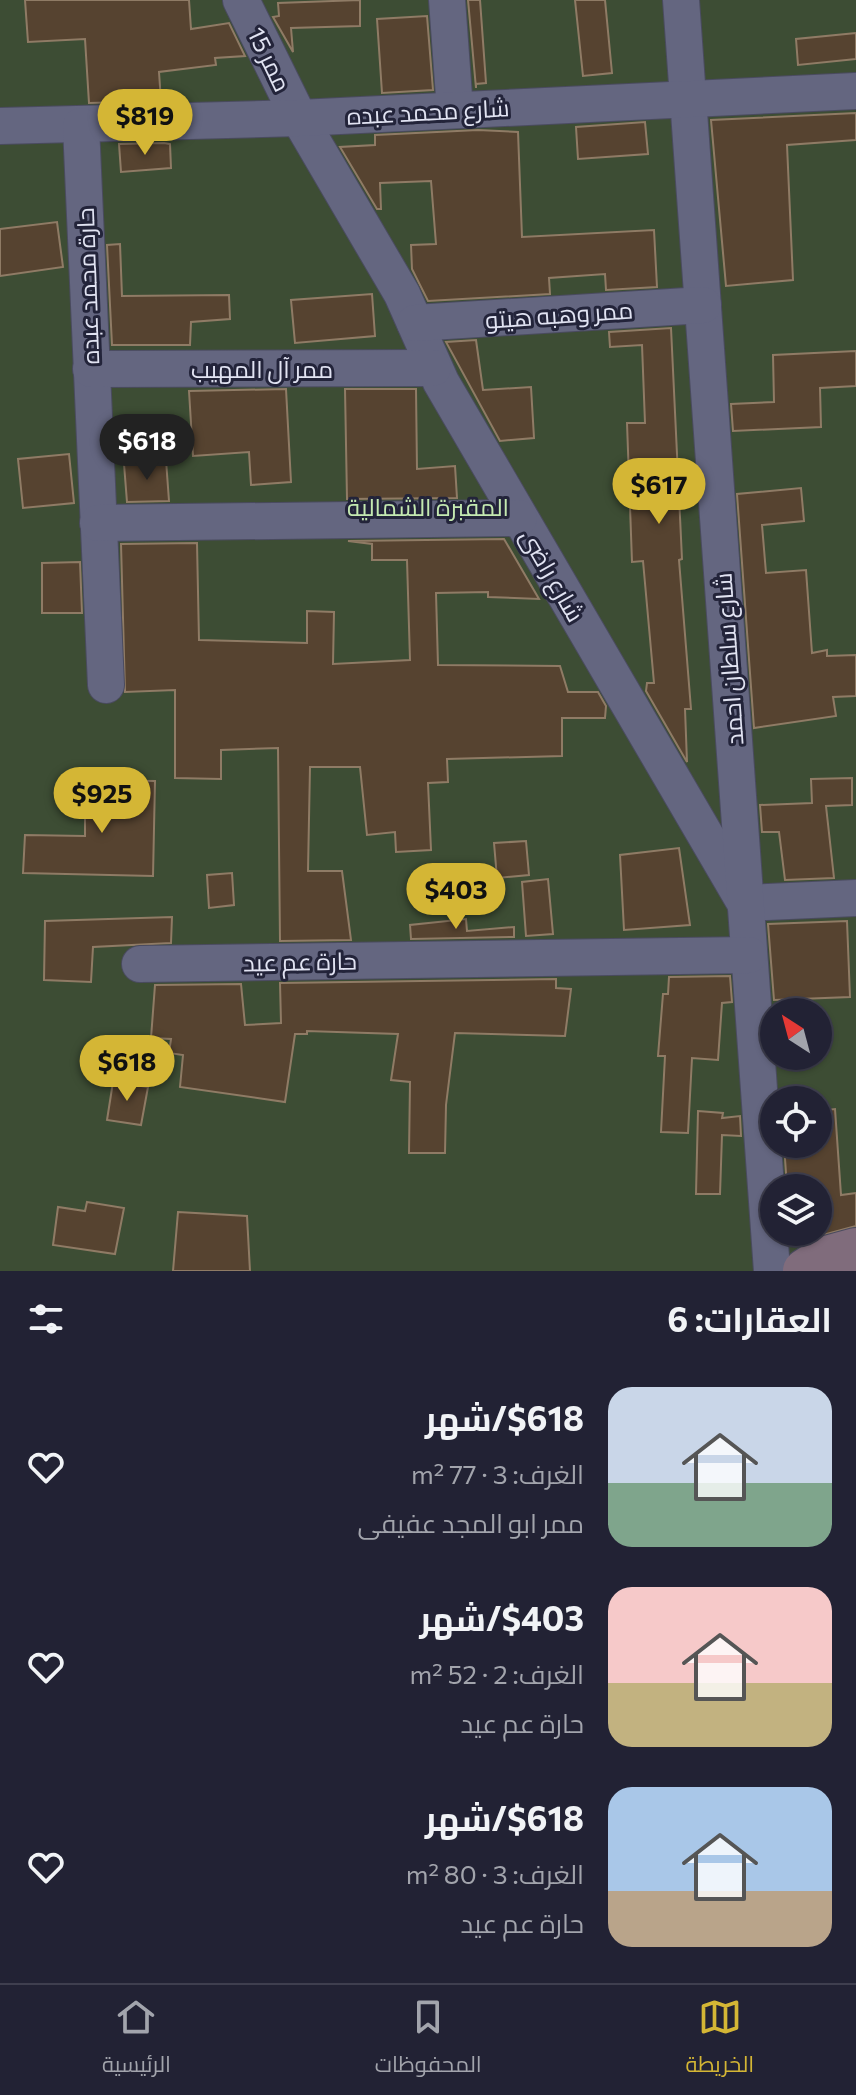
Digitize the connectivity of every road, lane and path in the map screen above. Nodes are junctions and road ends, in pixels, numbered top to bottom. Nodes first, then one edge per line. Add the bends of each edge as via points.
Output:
1 (241, 0) edge
2 (447, 0) edge
3 (681, 0) edge
4 (856, 91) edge
5 (688, 99) junction
6 (455, 110) junction
7 (299, 118) junction
8 (0, 126) edge
9 (81, 126) junction
10 (703, 305) junction
11 (415, 323) junction
12 (433, 368) junction
13 (91, 369) junction
14 (519, 518) junction
15 (98, 523) junction
16 (106, 685) dead end
17 (856, 898) edge
18 (745, 903) junction
19 (749, 955) junction
20 (140, 964) dead end
21 (856, 1250) edge
22 (772, 1271) edge
23 (805, 1271) edge

1 - 7 street, ممر 15
2 - 6 street
3 - 5 street, شارع سلطان احمد
4 - 5 street, شارع محمد عبده
5 - 6 street, شارع محمد عبده
5 - 10 street, شارع سلطان احمد
6 - 7 street, شارع محمد عبده
7 - 9 street, شارع محمد عبده
7 - 11 street, شارع راضى
8 - 9 street, شارع محمد عبده
9 - 13 street, حارة محمد عبده
10 - 11 street, ممر وهبه هيتو
10 - 18 street, شارع سلطان احمد
11 - 12 street, شارع راضى
12 - 13 street, ممر آل المهيب
12 - 14 street, شارع راضى
13 - 15 street, حارة محمد عبده
14 - 15 street
14 - 18 street, شارع راضى
15 - 16 street, حارة محمد عبده
17 - 18 street
18 - 19 street, شارع سلطان احمد
19 - 20 street, حارة عم عيد
19 - 22 street, شارع سلطان احمد
21 - 23 street via 823,1259

